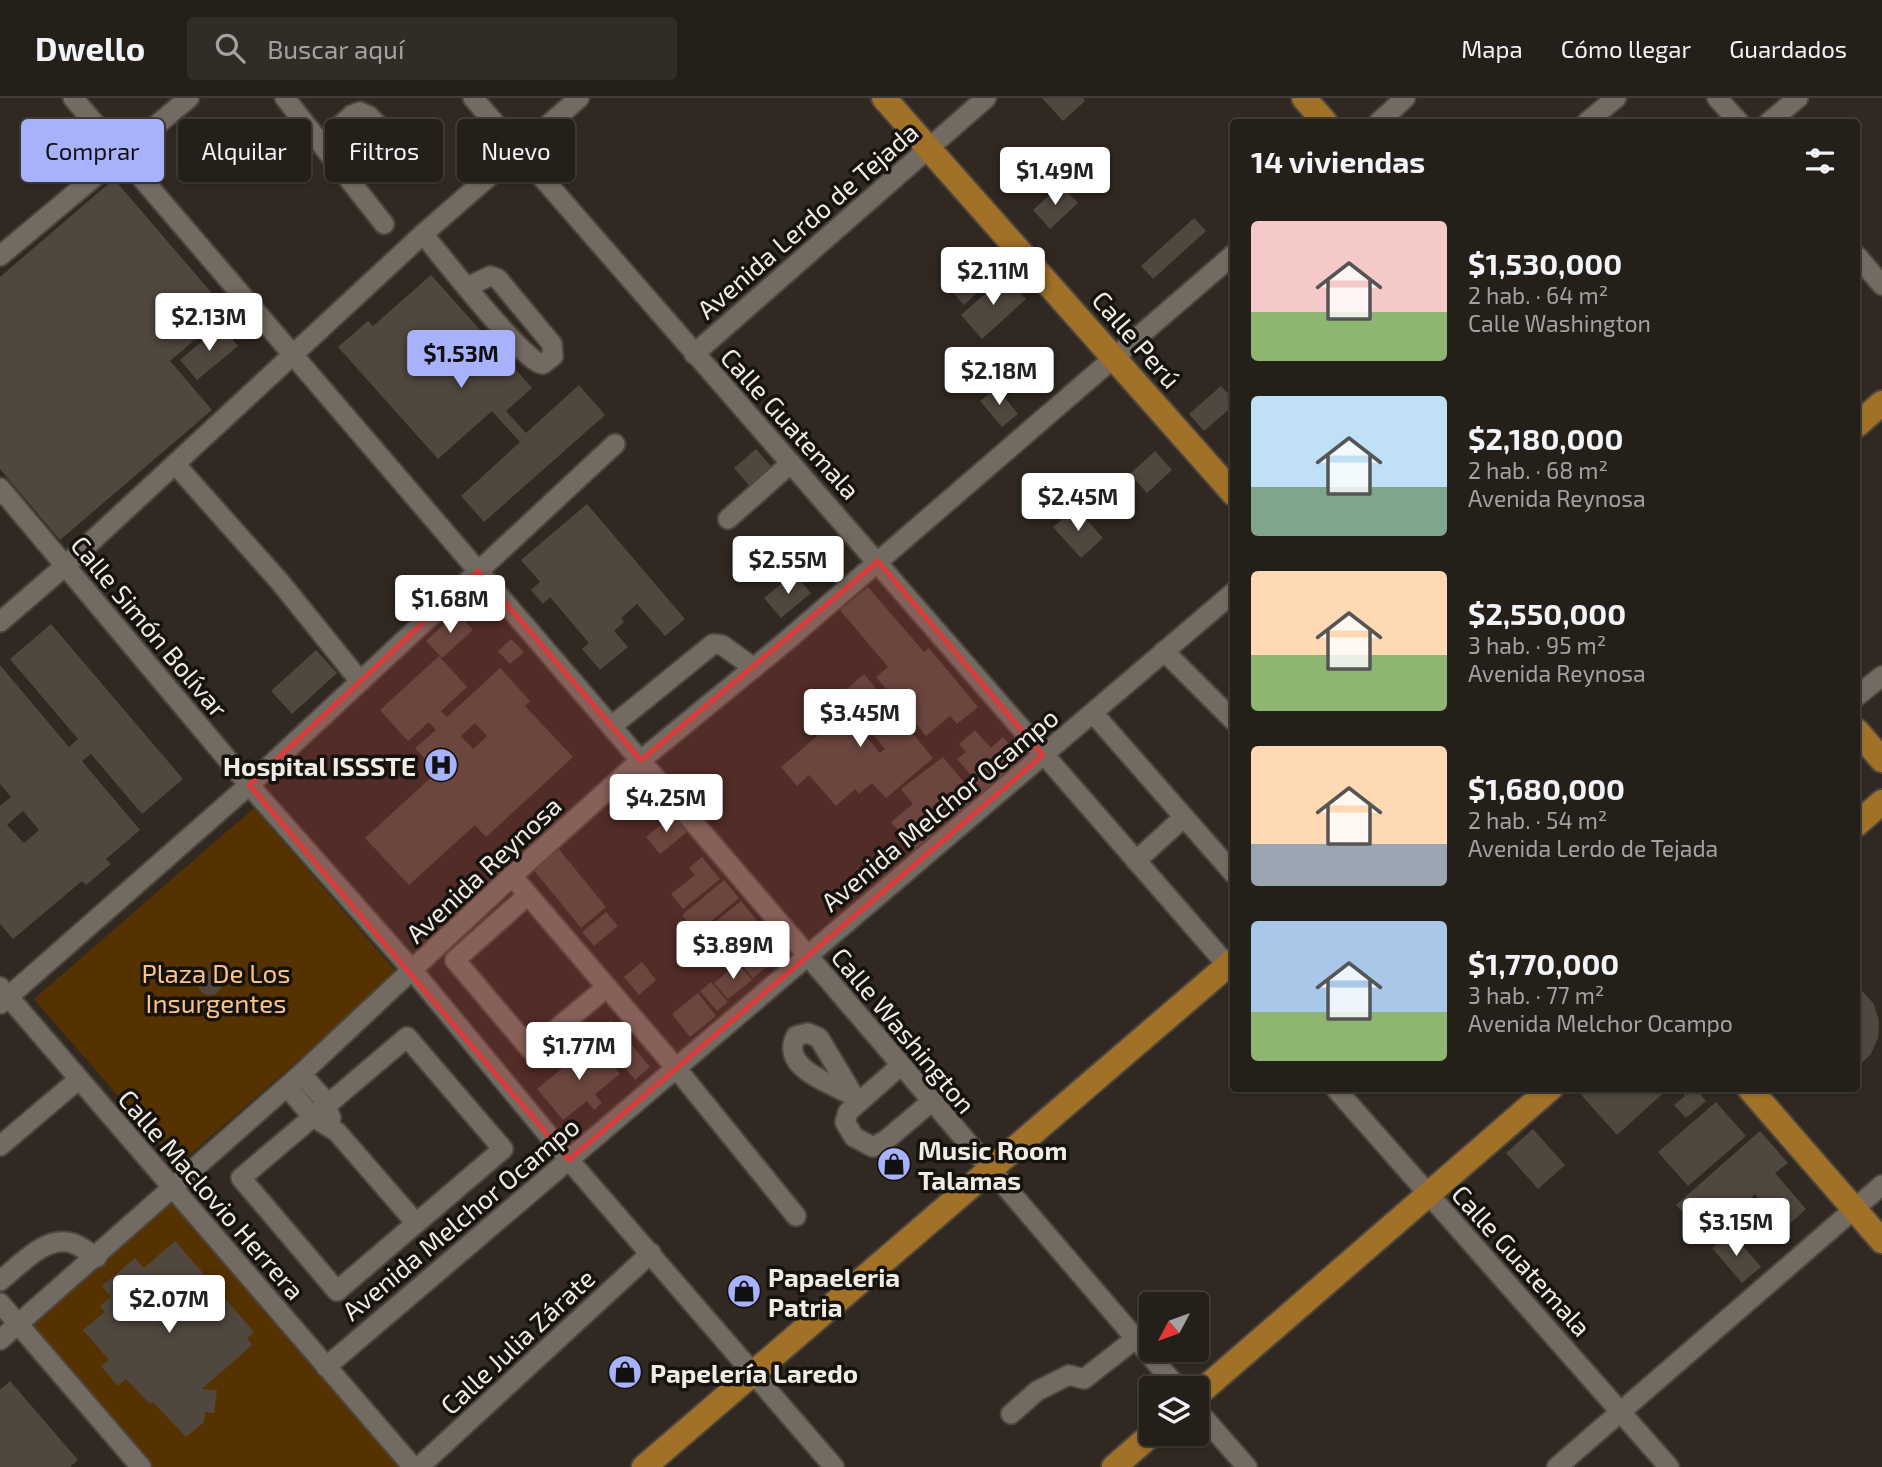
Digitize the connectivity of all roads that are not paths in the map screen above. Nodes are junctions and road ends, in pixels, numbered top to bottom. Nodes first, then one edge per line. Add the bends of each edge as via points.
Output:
1 (73, 98) edge
2 (189, 98) edge
3 (285, 98) edge
4 (473, 98) edge
5 (579, 98) edge
6 (884, 98) edge
7 (986, 98) edge
8 (1304, 98) edge
9 (1405, 98) edge
10 (1616, 98) edge
11 (1717, 98) edge
12 (1798, 98) edge
13 (90, 119) edge
14 (348, 119) edge
15 (372, 119) edge
16 (492, 119) edge
17 (555, 119) edge
18 (1322, 119) edge
19 (1382, 119) edge
20 (1591, 119) edge
21 (1736, 119) edge
22 (1773, 119) edge
23 (164, 120) edge
24 (325, 140) edge
25 (321, 144) junction
26 (929, 148) junction
27 (89, 182) edge
28 (143, 182) edge
29 (483, 182) edge
30 (547, 182) edge
31 (384, 224) dead end
32 (423, 234) junction
33 (2, 249) edge
34 (1230, 258) edge
35 (1860, 259) edge
36 (1882, 285) edge
37 (467, 287) junction
38 (694, 354) junction
39 (292, 357) junction
40 (1115, 359) junction
41 (1882, 403) edge
42 (1860, 422) edge
43 (615, 444) dead end
44 (791, 463) junction
45 (175, 464) junction
46 (1230, 489) edge
47 (2, 495) edge
48 (728, 519) dead end
49 (878, 561) junction
50 (66, 565) junction
51 (478, 571) junction
52 (1230, 595) edge
53 (0, 622) edge
54 (1164, 651) junction
55 (754, 668) junction
56 (1882, 676) edge
57 (360, 681) junction
58 (1860, 694) edge
59 (1093, 713) junction
60 (1230, 717) edge
61 (612, 726) junction
62 (1860, 734) edge
63 (1043, 755) junction
64 (641, 760) junction
65 (1882, 760) edge
66 (249, 785) junction
67 (1882, 802) edge
68 (1184, 817) junction
69 (1860, 821) edge
70 (1136, 861) junction
71 (1230, 869) edge
72 (512, 876) junction
73 (528, 895) junction
74 (807, 957) junction
75 (1230, 964) edge
76 (1230, 968) edge
77 (413, 971) junction
78 (607, 987) junction
79 (3, 996) edge
80 (900, 1066) junction
81 (676, 1068) junction
82 (79, 1079) junction
83 (294, 1081) junction
84 (1338, 1092) edge
85 (1546, 1092) edge
86 (1752, 1092) edge
87 (931, 1102) junction
88 (320, 1111) junction
89 (0, 1146) edge
90 (569, 1160) junction
91 (989, 1170) junction
92 (1882, 1185) edge
93 (173, 1189) junction
94 (1428, 1195) junction
95 (1854, 1209) junction
96 (796, 1216) dead end
97 (416, 1223) junction
98 (1882, 1241) edge
99 (651, 1253) junction
100 (97, 1257) junction
101 (0, 1282) edge
102 (0, 1303) edge
103 (18, 1324) junction
104 (1135, 1339) junction
105 (0, 1340) edge
106 (326, 1367) junction
107 (755, 1372) junction
108 (1167, 1376) edge
109 (1209, 1385) edge
110 (1621, 1412) junction
111 (1011, 1414) dead end
112 (1209, 1424) edge
113 (1139, 1445) edge
114 (141, 1467) edge
115 (413, 1467) edge
116 (419, 1467) edge
117 (644, 1467) edge
118 (834, 1467) edge
119 (1114, 1467) edge
120 (1247, 1467) edge
121 (1557, 1467) edge
122 (1669, 1467) edge

1 - 13 street, Calle Washington
2 - 23 street
3 - 25 street
4 - 16 street, Calle Guatemala
5 - 17 street
6 - 26 main road, Calle Perú
7 - 26 street, Avenida Lerdo de Tejada
8 - 18 main road
9 - 19 street
10 - 20 street
11 - 21 street
12 - 22 street
14 - 15 street via 360,112
24 - 25 street
25 - 31 street
26 - 38 street, Avenida Lerdo de Tejada
26 - 40 main road, Calle Perú
27 - 33 street
28 - 39 street, Calle Washington
29 - 32 street
30 - 38 street, Calle Guatemala
32 - 37 street
32 - 39 street
34 - 40 street, Avenida Reynosa
35 - 36 street
37 - 37 street via 530,360 543,364 553,356 552,344 498,279 490,276
38 - 44 street, Calle Guatemala
39 - 45 street
39 - 51 street, Calle Washington
40 - 46 main road, Calle Perú
40 - 49 street, Avenida Reynosa
41 - 42 main road
43 - 51 street
44 - 48 street
44 - 49 street, Calle Guatemala
45 - 50 street
45 - 57 street
47 - 50 street, Calle Simón Bolívar
49 - 55 street, Avenida Reynosa
49 - 63 street, Calle Guatemala
50 - 53 street
50 - 66 street, Calle Simón Bolívar
51 - 57 street
51 - 61 street, Calle Washington
52 - 54 street, Avenida Melchor Ocampo
54 - 59 street, Avenida Melchor Ocampo
54 - 60 street
55 - 61 street via 722,645 713,644
55 - 64 street, Avenida Reynosa
56 - 58 street
57 - 66 street
59 - 63 street, Avenida Melchor Ocampo
59 - 68 street
61 - 64 street, Calle Washington
62 - 65 main road
63 - 70 street, Calle Guatemala
63 - 74 street, Avenida Melchor Ocampo
64 - 72 street, Avenida Reynosa
64 - 74 street, Calle Washington
66 - 77 street, Calle Simón Bolívar
66 - 79 street
67 - 69 main road
68 - 70 street
68 - 71 street
70 - 75 street, Calle Guatemala
72 - 73 street
72 - 77 street, Avenida Reynosa
73 - 78 street
73 - 78 street via 455,960 531,1051
74 - 80 street, Calle Washington
74 - 81 street, Avenida Melchor Ocampo
76 - 91 main road
77 - 83 street, Avenida Reynosa
77 - 90 street, Calle Simón Bolívar
78 - 81 street
79 - 82 street, Calle Maclovio Herrera
80 - 87 street, Calle Washington
80 - 87 street via 855,1099 845,1122 854,1137 873,1147
81 - 90 street, Avenida Melchor Ocampo
81 - 96 street
82 - 89 street
82 - 93 street, Calle Maclovio Herrera
83 - 88 street
83 - 93 street, Avenida Reynosa
84 - 94 street, Calle Guatemala
85 - 94 main road
86 - 95 main road
87 - 91 street, Calle Washington
88 - 97 street
88 - 97 street via 241,1178 337,1291
88 - 97 street via 407,1037 503,1149
90 - 99 street, Calle Simón Bolívar
90 - 106 street, Avenida Melchor Ocampo
91 - 104 street, Calle Washington
91 - 107 main road
92 - 95 street
93 - 100 street, Avenida Reynosa
93 - 106 street, Calle Maclovio Herrera
94 - 109 main road
94 - 110 street, Calle Guatemala
95 - 98 main road
95 - 110 street
99 - 107 street, Calle Simón Bolívar
99 - 116 street, Calle Julia Zárate
100 - 101 street via 72,1243 57,1242 42,1248
100 - 103 street, Avenida Reynosa
102 - 103 street
103 - 105 street, Avenida Reynosa
103 - 114 street
104 - 108 street, Calle Washington
104 - 111 street via 1084,1379 1069,1375 1037,1391
106 - 115 street, Calle Maclovio Herrera
107 - 117 main road
107 - 118 street, Calle Simón Bolívar
110 - 121 street
110 - 122 street, Calle Guatemala
112 - 120 street
113 - 119 main road

